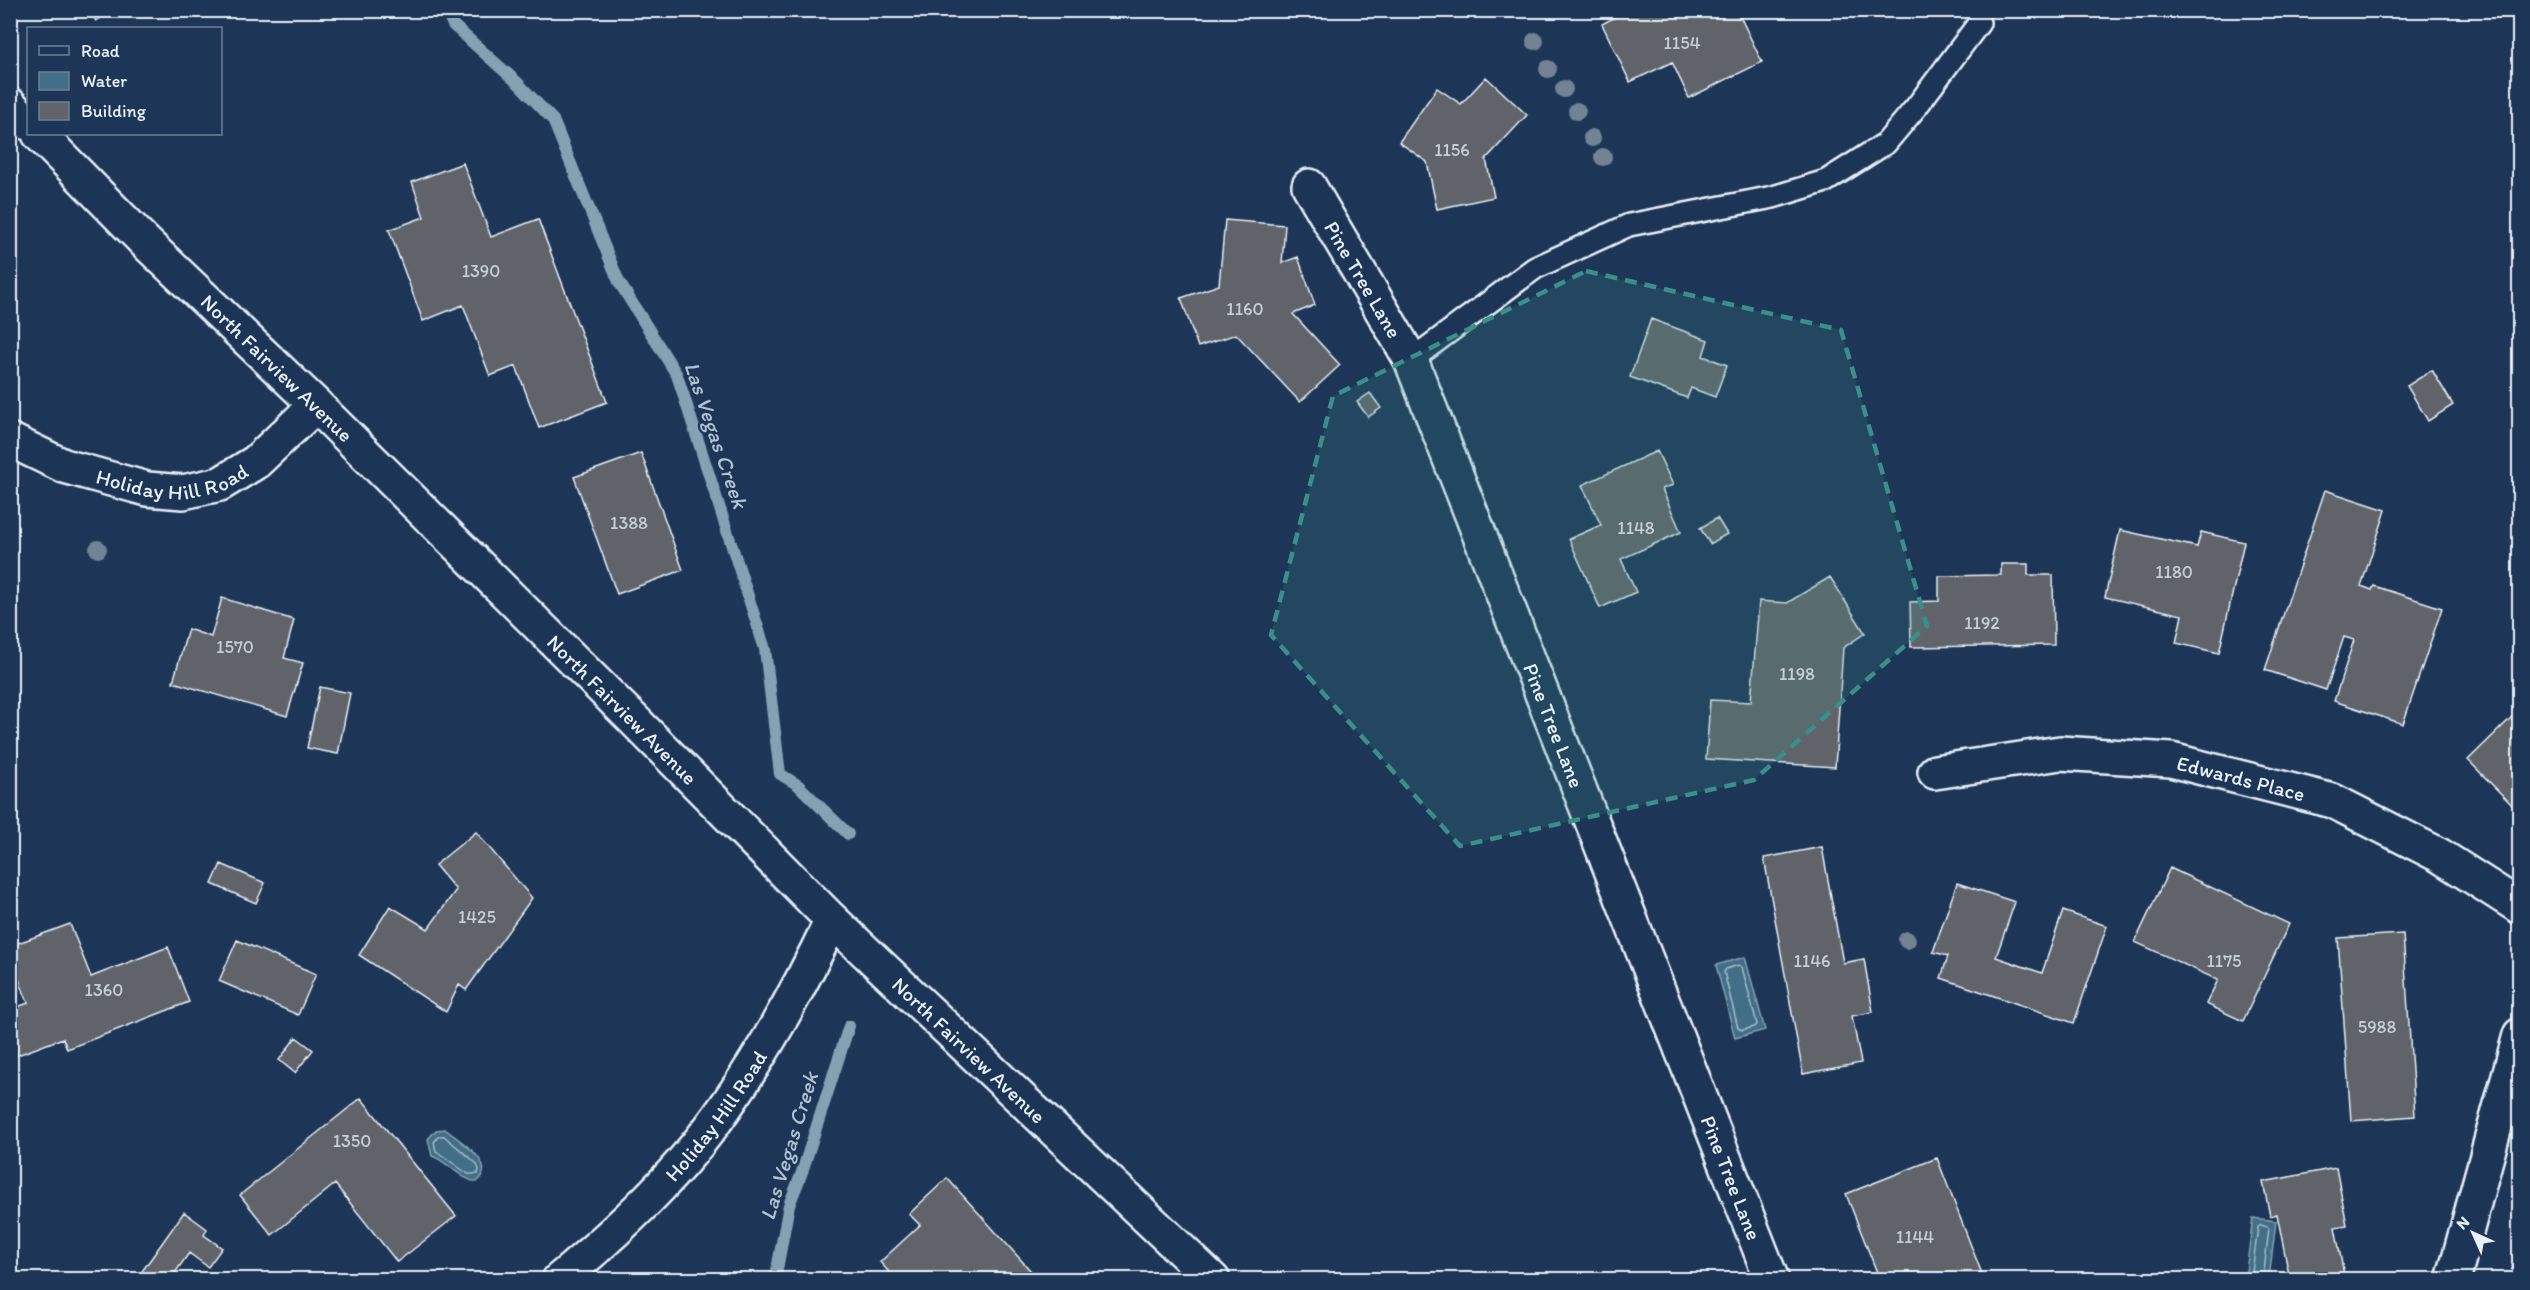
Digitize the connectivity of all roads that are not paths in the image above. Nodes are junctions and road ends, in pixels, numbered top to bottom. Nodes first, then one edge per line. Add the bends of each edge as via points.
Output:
1 (1979, 23) dead end
2 (10, 105) edge
3 (27, 122) edge
4 (40, 135) edge
5 (1309, 186) dead end
6 (1411, 360) junction
7 (316, 405) junction
8 (10, 440) edge
9 (1935, 772) dead end
10 (2520, 907) edge
11 (832, 920) junction
12 (2520, 1035) edge
13 (559, 1280) edge
14 (1213, 1280) edge
15 (1772, 1280) edge
16 (2453, 1280) edge

1 - 6 lane via 1886,143 1826,181 1773,197 1629,225 1535,268
2 - 3 street
4 - 7 street, North Fairview Avenue via 144,241
5 - 6 street, Pine Tree Lane
6 - 15 street, Pine Tree Lane
7 - 8 street, Holiday Hill Road via 256,462 220,484 183,492 147,489 64,466
7 - 11 street, North Fairview Avenue
9 - 10 street, Edwards Place via 2060,753 2170,760 2333,801 2439,855
11 - 13 street, Holiday Hill Road via 810,966 726,1107 672,1173 613,1234
11 - 14 street, North Fairview Avenue
12 - 16 street

